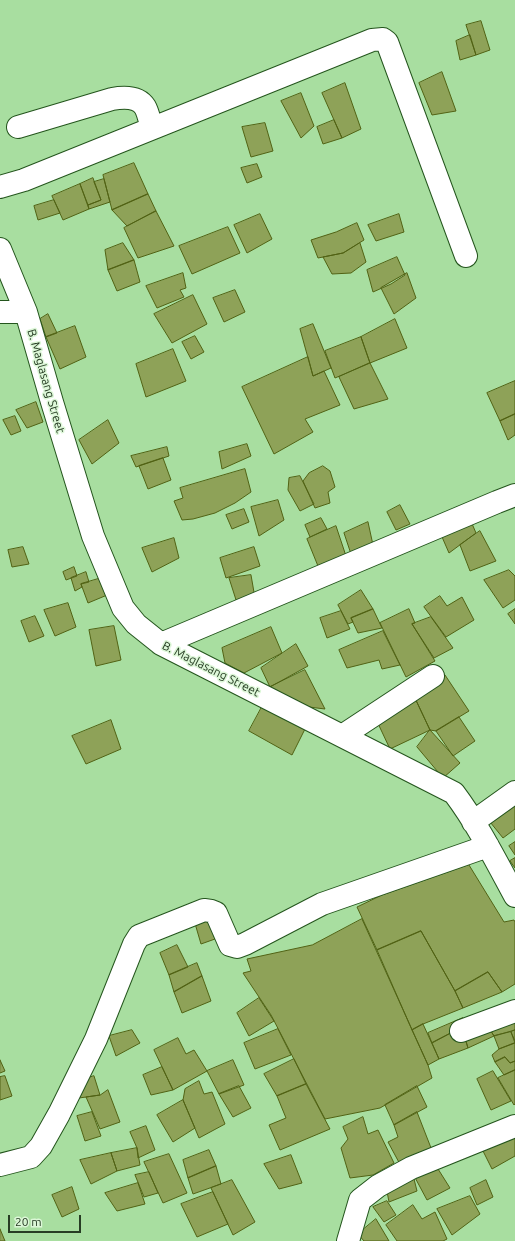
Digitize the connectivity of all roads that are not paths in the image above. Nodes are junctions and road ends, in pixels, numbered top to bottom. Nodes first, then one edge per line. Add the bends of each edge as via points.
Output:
1 (18, 127) dead end
2 (152, 128) junction
3 (0, 187) edge
4 (0, 249) edge
5 (466, 256) dead end
6 (0, 312) edge
7 (26, 312) junction
8 (515, 496) edge
9 (161, 644) junction
10 (434, 676) dead end
11 (342, 736) junction
12 (515, 792) edge
13 (473, 822) junction
14 (488, 846) junction
15 (515, 896) edge
16 (515, 1011) edge
17 (462, 1031) dead end
18 (515, 1126) edge
19 (0, 1165) edge
20 (348, 1241) edge

1 - 2 street via 124,97 145,107
2 - 3 street via 24,180
2 - 5 street via 372,40 383,39 387,42
4 - 7 street, B. Maglasang Street
6 - 7 street
7 - 9 street, B. Maglasang Street via 94,536 120,601 136,624
8 - 9 street
9 - 11 street, B. Maglasang Street
10 - 11 street
11 - 13 street, B. Maglasang Street via 454,793
12 - 13 street
13 - 14 street, B. Maglasang Street
14 - 15 street, B. Maglasang Street
14 - 19 street via 322,904 238,947 230,945 216,913 211,910 204,910 139,936 96,1038 41,1146 31,1157
16 - 17 street
18 - 20 street via 411,1168 369,1192 360,1200

